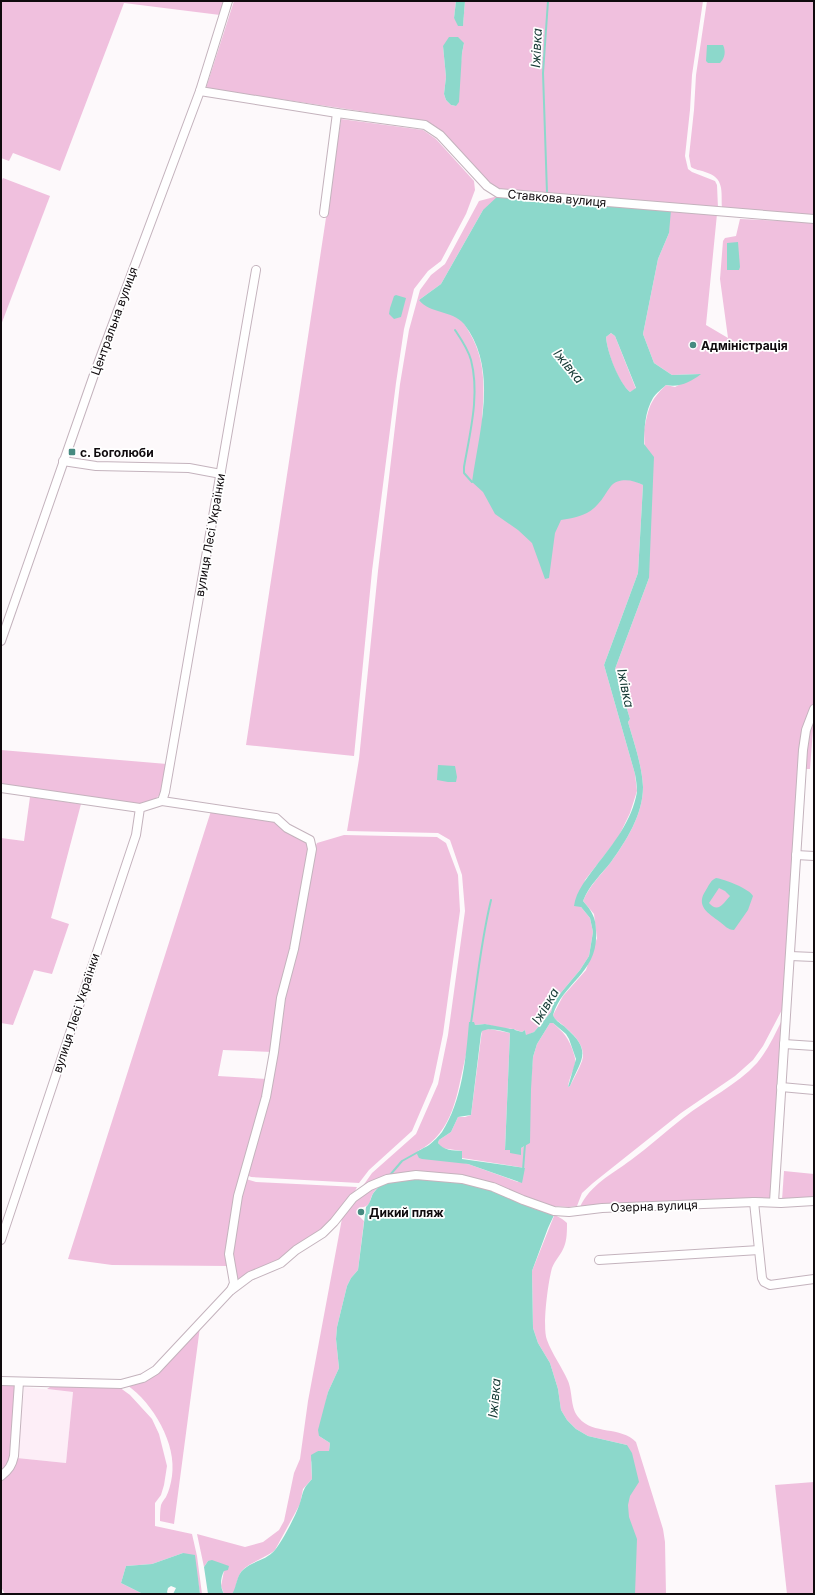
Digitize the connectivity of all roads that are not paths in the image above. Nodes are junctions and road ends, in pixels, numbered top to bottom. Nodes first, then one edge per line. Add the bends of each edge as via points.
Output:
1 (228, 1) edge
2 (204, 92) junction
3 (337, 113) junction
4 (324, 213) dead end
5 (814, 219) edge
6 (256, 270) dead end
7 (63, 461) junction
8 (221, 474) junction
9 (1, 641) edge
10 (814, 709) edge
11 (1, 788) edge
12 (162, 800) junction
13 (140, 808) junction
14 (796, 855) junction
15 (814, 856) edge
16 (790, 956) junction
17 (814, 957) edge
18 (784, 1044) junction
19 (814, 1046) edge
20 (781, 1087) junction
21 (814, 1090) edge
22 (814, 1201) edge
23 (754, 1202) junction
24 (774, 1202) junction
25 (1, 1240) edge
26 (759, 1250) junction
27 (599, 1260) dead end
28 (814, 1279) edge
29 (230, 1291) junction
30 (1, 1381) edge
31 (19, 1382) junction
32 (1, 1476) edge

1 - 2 street, Центральна вулиця
2 - 3 street, Ставкова вулиця
2 - 7 street, Центральна вулиця via 96,369
3 - 4 street
3 - 5 street, Ставкова вулиця via 425,125 440,135 487,186 498,193
6 - 8 street, вулиця Лесі Українки
7 - 8 street via 96,466 189,468
7 - 9 street, Центральна вулиця
8 - 12 street, вулиця Лесі Українки via 172,758
10 - 14 street via 806,730 803,750
11 - 13 street
12 - 13 street
12 - 29 street via 276,818 287,828 310,840 312,849 294,950 281,998 266,1097 235,1211 229,1254 234,1282
13 - 25 street, вулиця Лесі Українки via 136,835
14 - 15 street
14 - 16 street
16 - 17 street
16 - 18 street
18 - 19 street
18 - 20 street
20 - 21 street
20 - 24 street
22 - 24 street, Озерна вулиця
23 - 24 street, Озерна вулиця
23 - 26 street
23 - 29 street, Озерна вулиця via 602,1208 569,1212 554,1211 462,1178 416,1175 387,1179 370,1186 353,1198 323,1233 296,1250 281,1264 250,1276
26 - 27 street
26 - 28 street via 762,1278 767,1285
29 - 31 street, Озерна вулиця via 156,1370 143,1378 121,1384
30 - 31 street, Озерна вулиця
31 - 32 street via 14,1456 9,1470

